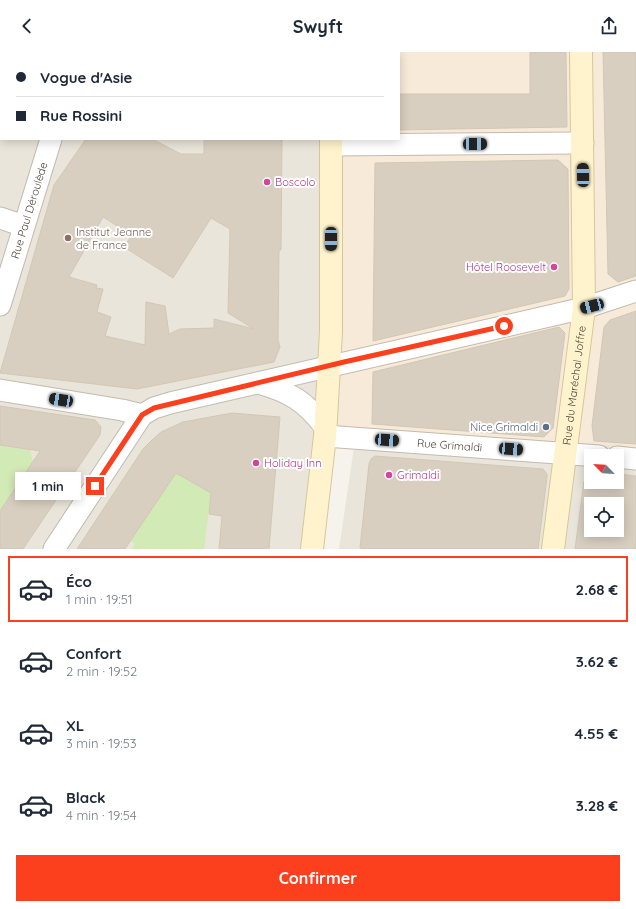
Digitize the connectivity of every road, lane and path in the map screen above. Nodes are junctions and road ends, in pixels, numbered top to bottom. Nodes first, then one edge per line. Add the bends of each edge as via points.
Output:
1 (582, 52) edge
2 (51, 140) edge
3 (331, 142) edge
4 (583, 143) junction
5 (0, 218) edge
6 (24, 226) junction
7 (636, 291) edge
8 (0, 305) edge
9 (584, 308) junction
10 (328, 366) junction
11 (258, 383) junction
12 (0, 390) edge
13 (142, 415) junction
14 (325, 432) junction
15 (566, 453) junction
16 (584, 455) edge
17 (624, 458) edge
18 (636, 459) edge
19 (54, 549) edge
20 (312, 549) edge
21 (553, 549) edge

1 - 4 main road, Rue du Maréchal Joffre
2 - 6 street, Rue Paul Déroulède
3 - 4 street
3 - 10 main road via 331,332
4 - 9 main road, Rue du Maréchal Joffre
5 - 6 street
6 - 8 street, Rue Paul Déroulède
7 - 9 street
9 - 10 street
9 - 15 main road, Rue du Maréchal Joffre
10 - 11 street
10 - 14 main road
11 - 13 street via 170,403
11 - 14 street via 292,395 314,413
12 - 13 street
13 - 19 street
14 - 15 street, Rue Grimaldi
14 - 20 main road
15 - 16 street, Rue Grimaldi
15 - 21 main road, Rue du Maréchal Joffre
17 - 18 street

